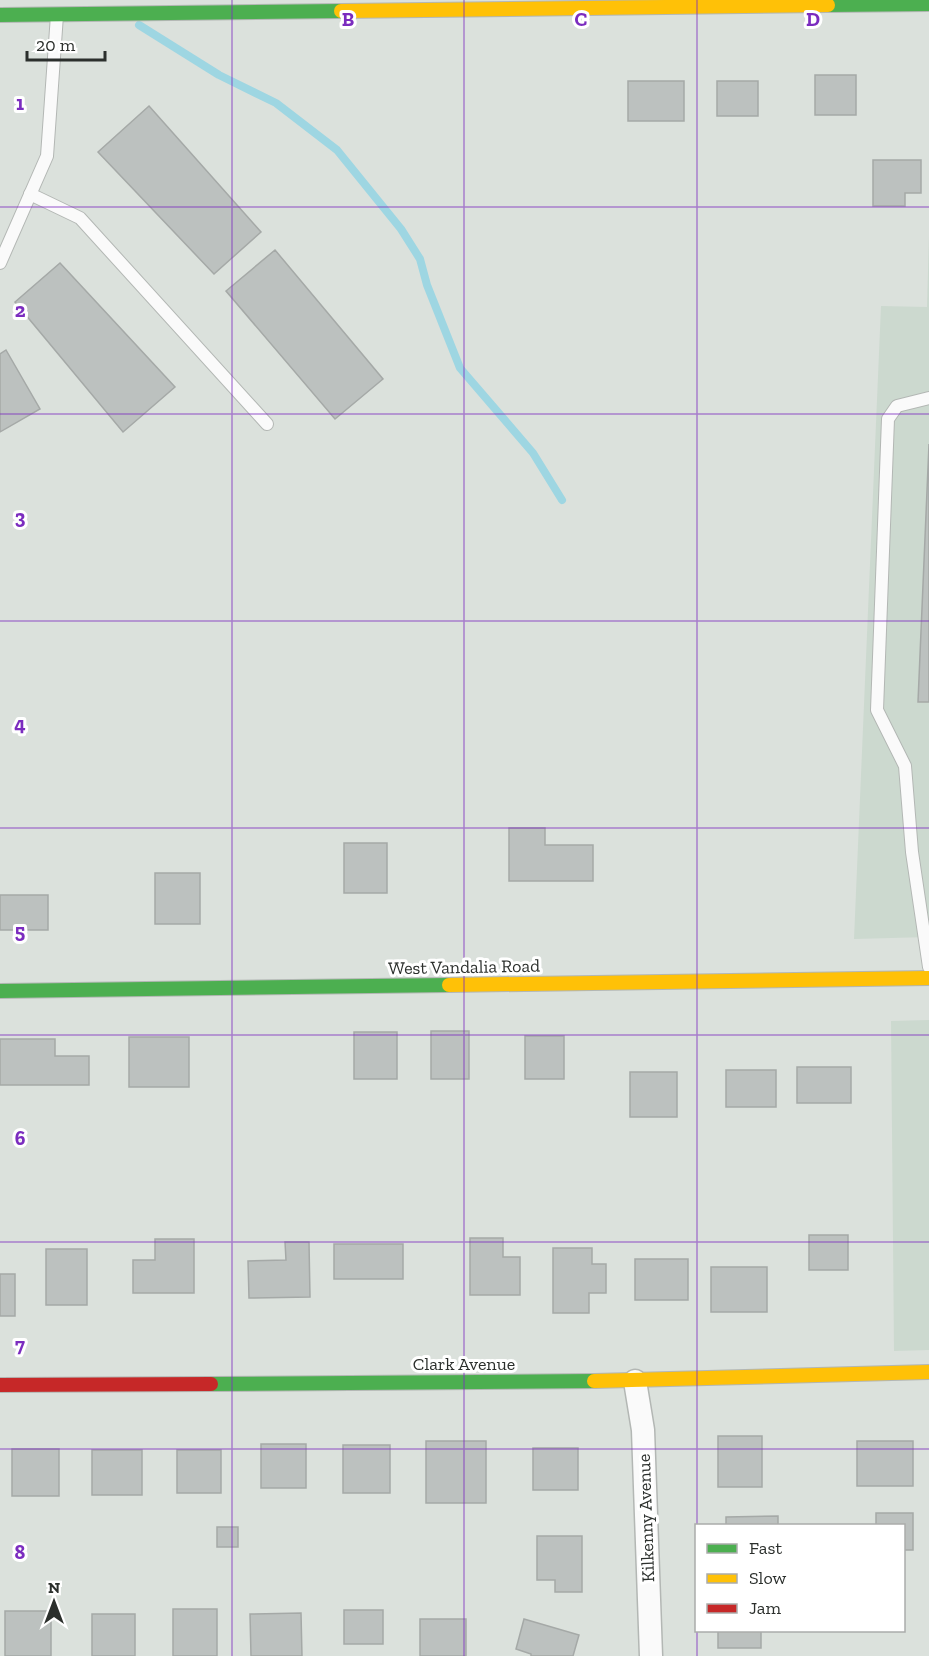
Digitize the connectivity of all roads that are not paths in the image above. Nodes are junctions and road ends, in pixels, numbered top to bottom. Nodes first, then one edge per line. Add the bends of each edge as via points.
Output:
1 (929, 4) edge
2 (58, 14) junction
3 (0, 15) edge
4 (30, 194) junction
5 (0, 262) edge
6 (929, 398) edge
7 (267, 424) dead end
8 (929, 966) edge
9 (929, 978) edge
10 (0, 991) edge
11 (929, 1372) edge
12 (635, 1381) junction
13 (0, 1385) edge
14 (651, 1656) edge

1 - 2 street
2 - 3 street
2 - 4 lane via 47,156
4 - 5 lane
4 - 7 lane via 80,218
6 - 8 lane via 897,406 888,419 877,710 905,766 912,852
9 - 10 street, West Vandalia Road
11 - 12 street, Clark Avenue
12 - 13 street, Clark Avenue
12 - 14 street, Kilkenny Avenue via 643,1430

